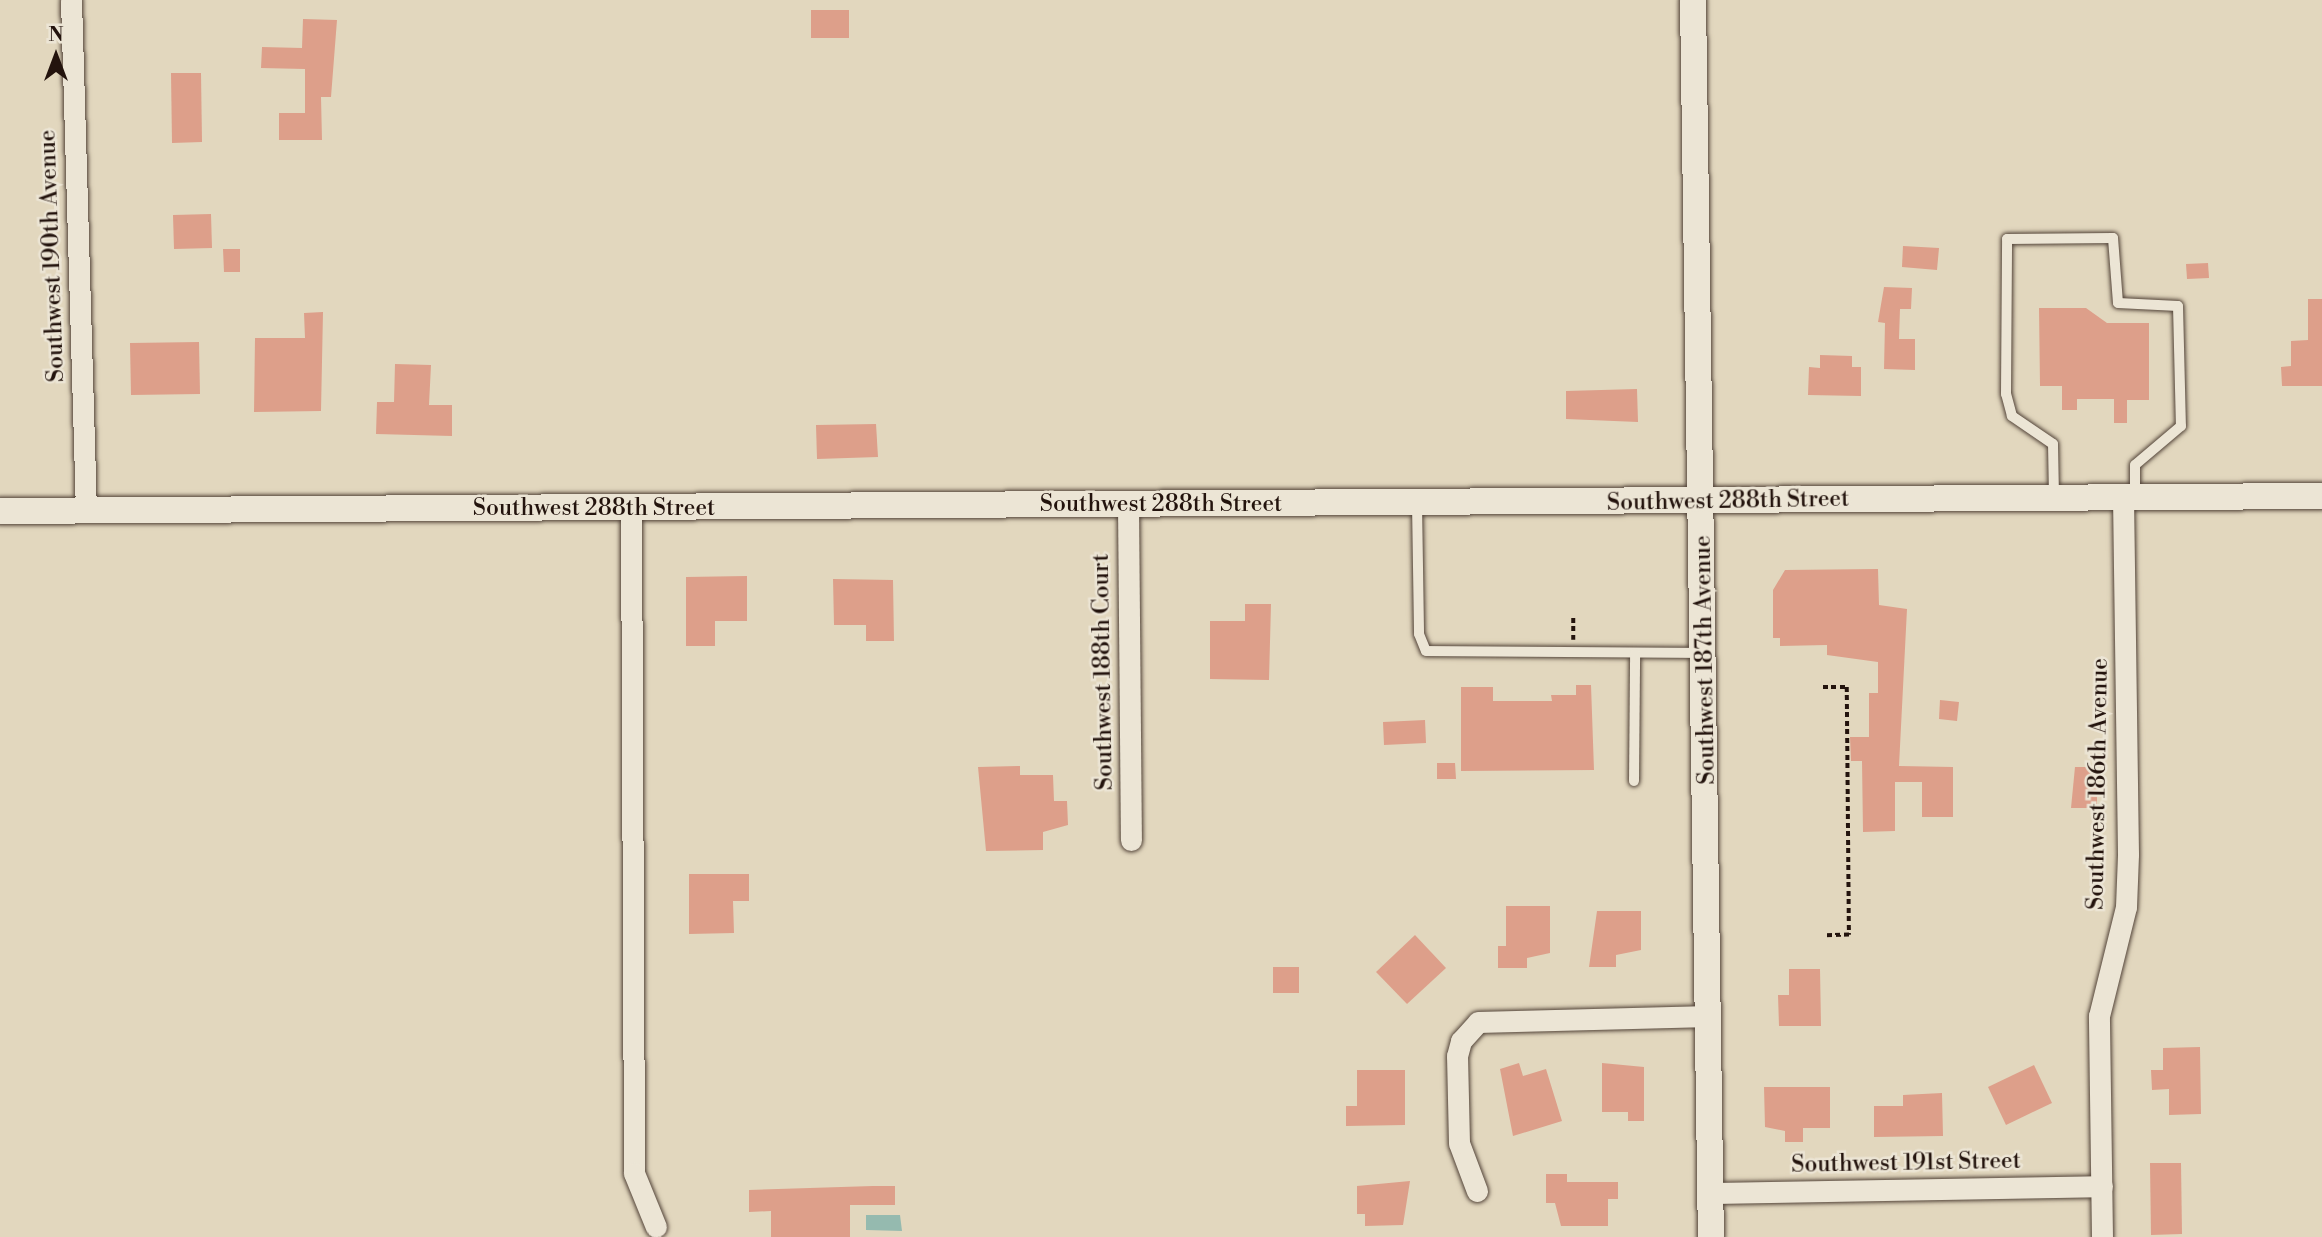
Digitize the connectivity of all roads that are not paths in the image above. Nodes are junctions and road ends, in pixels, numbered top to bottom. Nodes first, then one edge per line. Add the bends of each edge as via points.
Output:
1 (71, 0) edge
2 (1693, 0) edge
3 (2129, 496) junction
4 (2322, 496) edge
5 (2054, 497) junction
6 (1702, 501) junction
7 (1417, 503) junction
8 (1128, 504) junction
9 (631, 507) junction
10 (0, 511) edge
11 (86, 511) junction
12 (1705, 653) junction
13 (1635, 654) junction
14 (1634, 781) dead end
15 (1131, 840) dead end
16 (1709, 1016) junction
17 (2102, 1186) junction
18 (1477, 1191) dead end
19 (1710, 1193) junction
20 (656, 1227) dead end
21 (1711, 1237) edge
22 (2102, 1237) edge

1 - 11 street, Southwest 190th Avenue
2 - 6 street, Southwest 187th Avenue
3 - 4 street, Southwest 288th Street
3 - 5 street, Southwest 288th Street
3 - 5 lane via 2135,465 2182,426 2182,313 2171,305 2118,303 2113,238 2007,239 2006,394 2018,423 2045,433 2053,444
3 - 17 street, Southwest 186th Avenue via 2128,867 2126,907 2099,1016
5 - 6 street, Southwest 288th Street
6 - 7 street, Southwest 288th Street
6 - 12 street, Southwest 187th Avenue
7 - 8 street, Southwest 288th Street
7 - 13 lane via 1419,634 1426,651
8 - 9 street, Southwest 288th Street
8 - 15 street, Southwest 188th Court
9 - 11 street, Southwest 288th Street
9 - 20 street via 634,1173
10 - 11 street, Southwest 288th Street
12 - 13 lane
12 - 16 street, Southwest 187th Avenue
13 - 14 lane
16 - 18 street via 1478,1022 1461,1041 1457,1056 1460,1143
16 - 19 street, Southwest 187th Avenue
17 - 19 street, Southwest 191st Street
17 - 22 street, Southwest 186th Avenue
19 - 21 street, Southwest 187th Avenue

